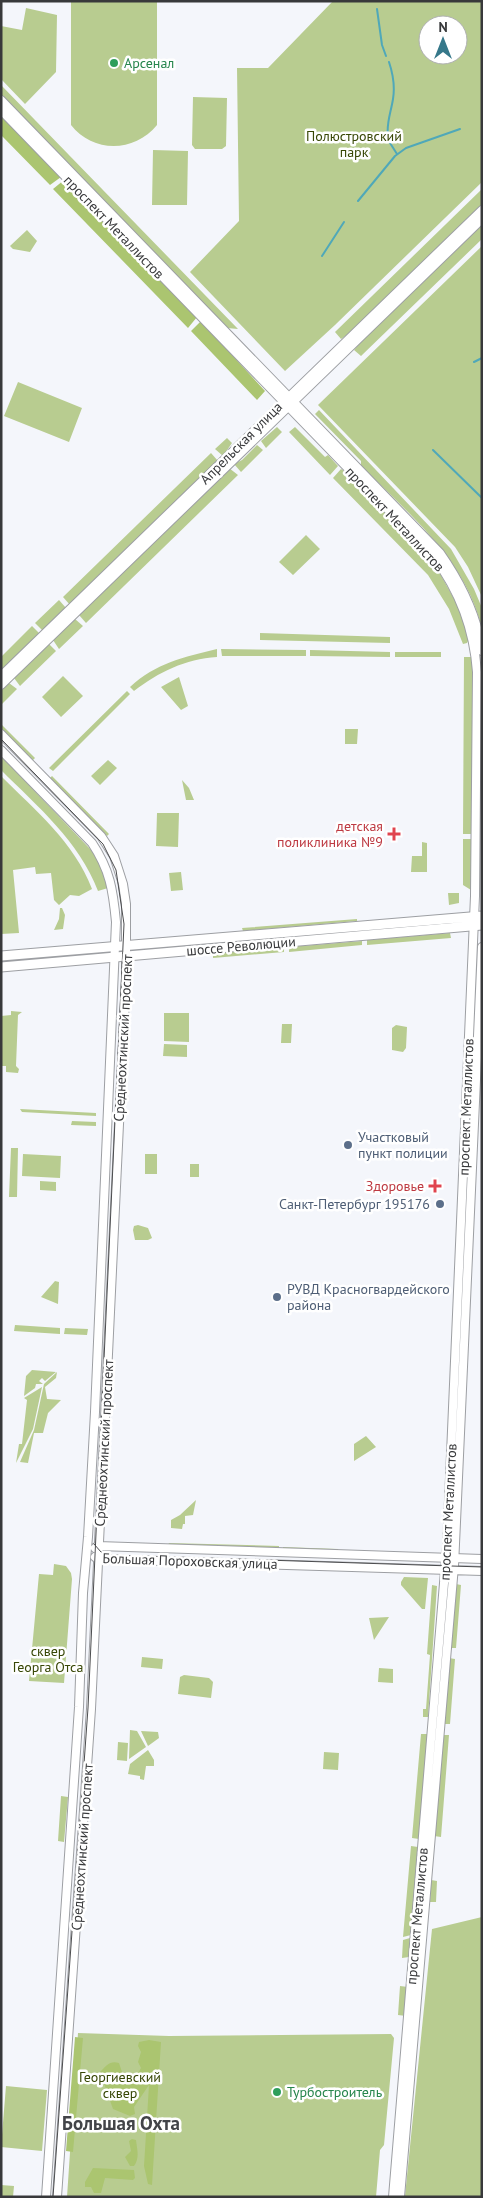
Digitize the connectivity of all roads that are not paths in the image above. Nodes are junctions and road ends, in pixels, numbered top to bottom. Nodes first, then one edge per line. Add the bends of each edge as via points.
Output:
1 (1, 100) edge
2 (1, 110) edge
3 (482, 210) edge
4 (482, 219) edge
5 (289, 395) junction
6 (283, 402) junction
7 (296, 402) junction
8 (289, 408) junction
9 (482, 651) edge
10 (1, 676) edge
11 (1, 685) edge
12 (1, 734) edge
13 (1, 750) edge
14 (478, 921) edge
15 (127, 945) junction
16 (116, 946) junction
17 (482, 947) edge
18 (1, 956) edge
19 (127, 956) junction
20 (115, 957) junction
21 (1, 967) edge
22 (98, 1546) junction
23 (86, 1552) junction
24 (98, 1559) junction
25 (450, 1559) junction
26 (482, 1559) edge
27 (449, 1570) junction
28 (482, 1572) edge
29 (46, 2197) edge
30 (57, 2197) edge
31 (393, 2197) edge
32 (400, 2197) edge

1 - 5 street, проспект Металлистов
2 - 6 street, проспект Металлистов
3 - 5 street, Апрельская улица
4 - 7 street, Апрельская улица
5 - 6 street, Апрельская улица
5 - 7 street, проспект Металлистов
6 - 8 street, проспект Металлистов
6 - 10 street, Апрельская улица
7 - 8 street, Апрельская улица
7 - 9 street, проспект Металлистов via 440,552 468,600
8 - 11 street, Апрельская улица
8 - 14 street, проспект Металлистов via 434,557 467,620 477,672
12 - 15 street, Среднеохтинский проспект via 101,836 114,856 123,884
13 - 16 street, Среднеохтинский проспект via 92,843 104,861 112,887
14 - 15 main road, шоссе Революции
14 - 19 main road, шоссе Революции
14 - 25 street, проспект Металлистов
15 - 16 main road, шоссе Революции
15 - 19 street, Среднеохтинский проспект
16 - 18 main road, шоссе Революции
16 - 20 street, Среднеохтинский проспект
17 - 25 street, проспект Металлистов
19 - 20 main road, шоссе Революции
19 - 22 street, Среднеохтинский проспект
20 - 21 main road, шоссе Революции
20 - 23 street, Среднеохтинский проспект
22 - 23 street, Большая Пороховская улица
22 - 24 street, Среднеохтинский проспект
22 - 25 street, Большая Пороховская улица
23 - 24 street, Большая Пороховская улица
23 - 29 street, Среднеохтинский проспект via 78,1733
24 - 27 street, Большая Пороховская улица
24 - 30 street, Среднеохтинский проспект via 87,1770
25 - 26 street, Большая Пороховская улица
25 - 27 street, проспект Металлистов
27 - 28 street, Большая Пороховская улица
27 - 31 street, проспект Металлистов
27 - 32 street, проспект Металлистов

